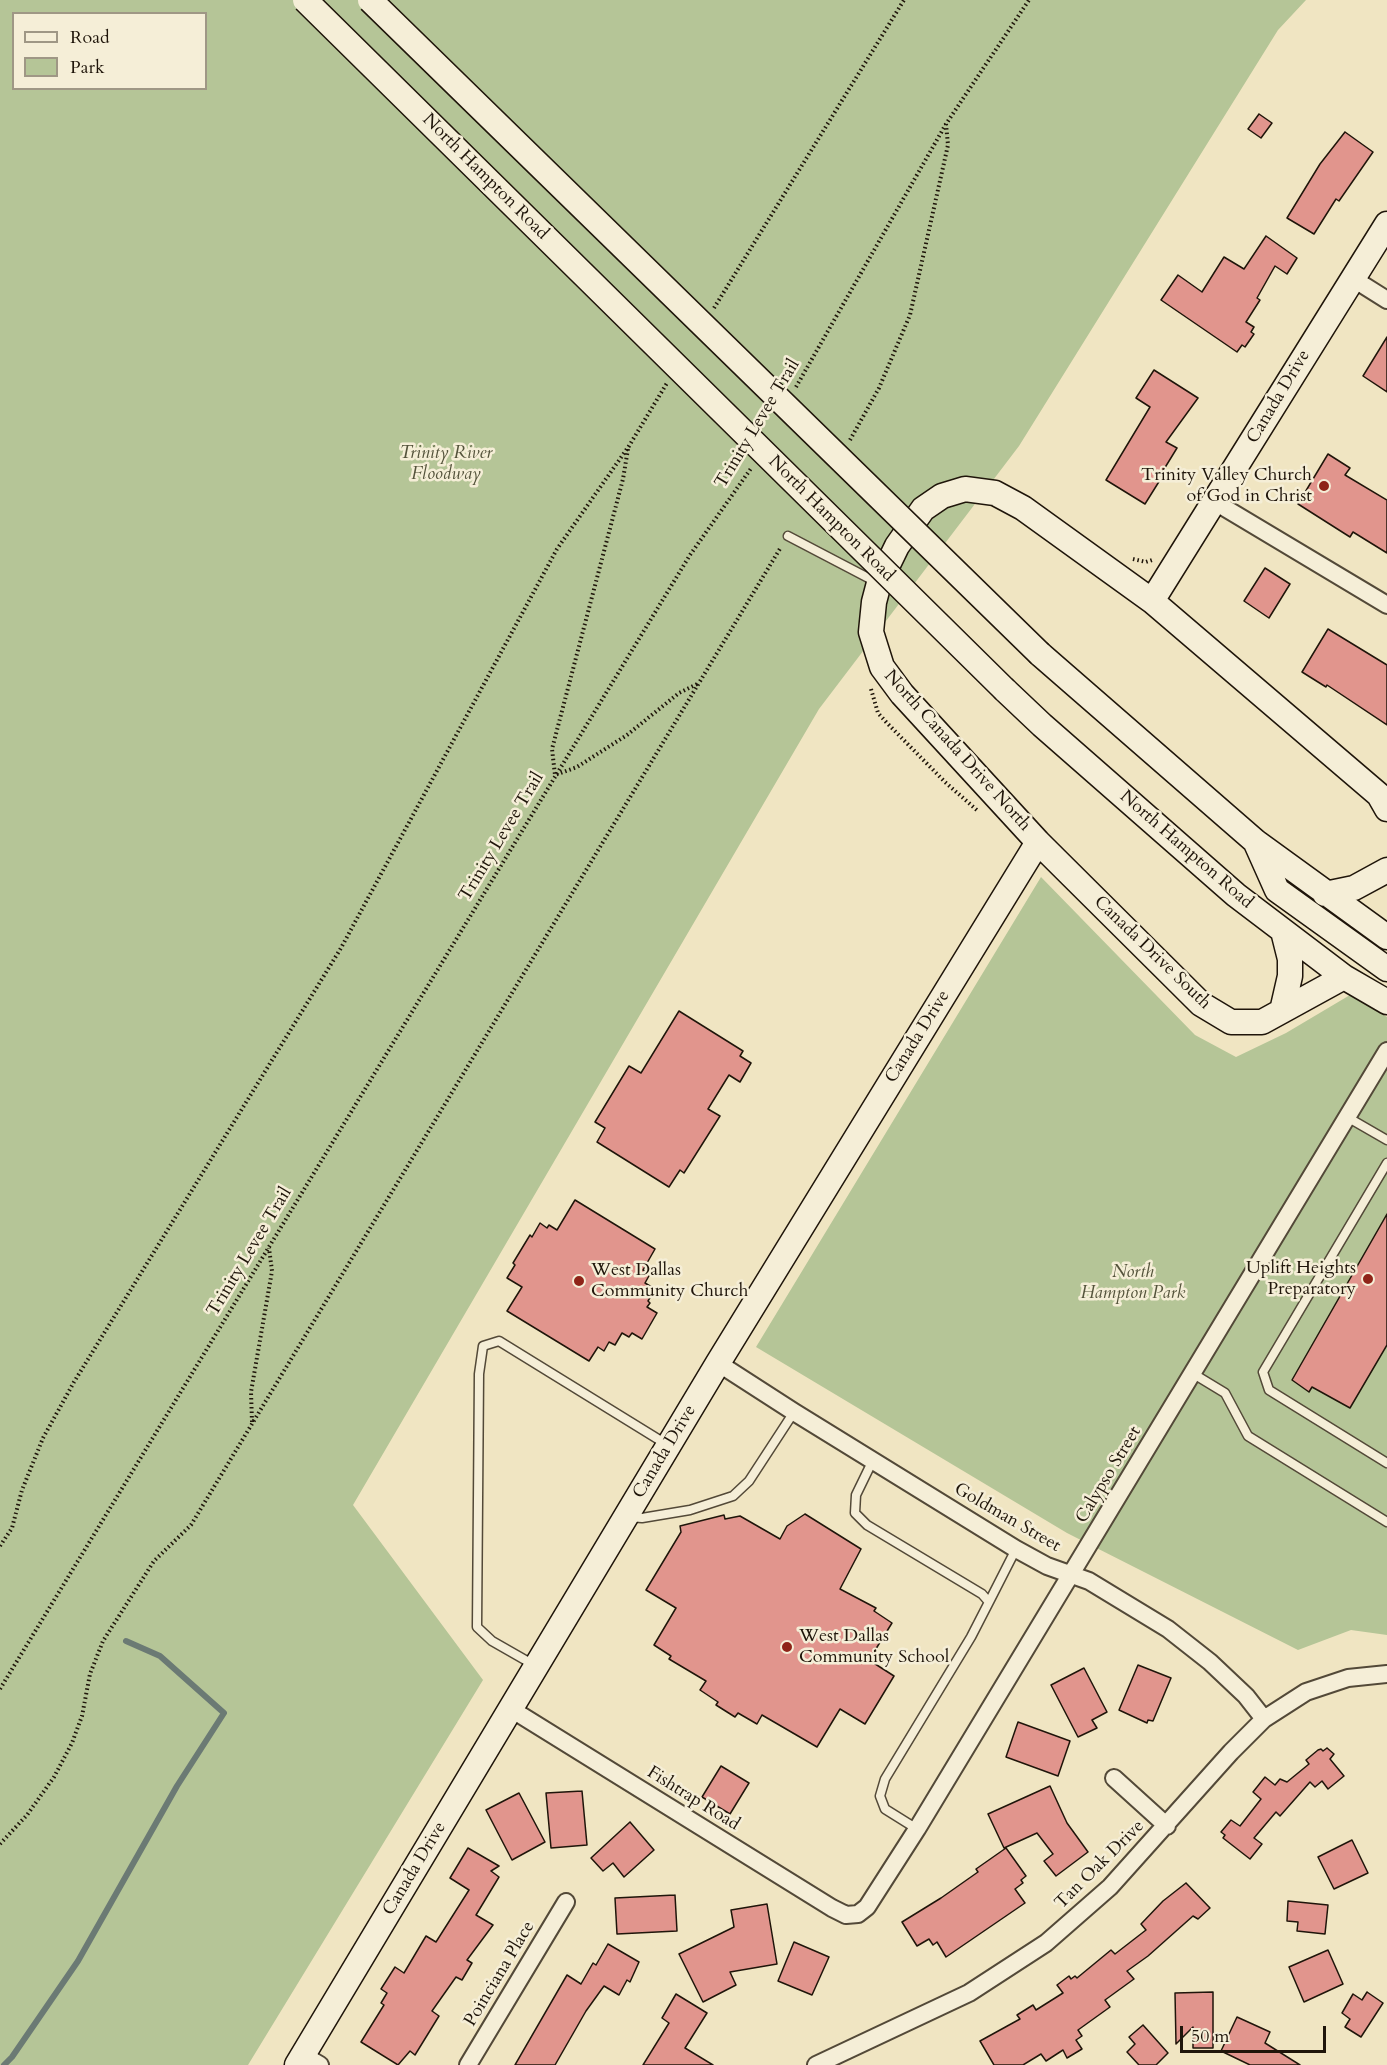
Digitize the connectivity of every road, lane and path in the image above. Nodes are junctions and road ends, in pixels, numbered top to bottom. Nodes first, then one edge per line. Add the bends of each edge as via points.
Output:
1 (305, 0) edge
2 (370, 0) edge
3 (904, 0) edge
4 (1029, 0) edge
5 (946, 124) junction
6 (1387, 224) edge
7 (1352, 278) junction
8 (1387, 300) edge
9 (710, 314) dead end
10 (672, 375) dead end
11 (794, 390) dead end
12 (846, 445) dead end
13 (629, 446) junction
14 (757, 458) dead end
15 (1215, 502) junction
16 (788, 536) joint
17 (879, 583) junction
18 (1152, 601) junction
19 (1387, 605) edge
20 (698, 683) junction
21 (555, 775) junction
22 (1387, 809) edge
23 (1038, 842) junction
24 (1256, 842) junction
25 (1387, 870) edge
26 (1325, 894) junction
27 (1283, 931) junction
28 (1387, 932) edge
29 (1387, 969) edge
30 (1344, 977) junction
31 (1387, 1002) edge
32 (1282, 1011) junction
33 (1387, 1051) edge
34 (1347, 1117) junction
35 (1387, 1140) edge
36 (1387, 1163) edge
37 (269, 1246) junction
38 (718, 1363) junction
39 (1192, 1373) junction
40 (794, 1412) junction
41 (252, 1423) junction
42 (669, 1446) junction
43 (873, 1460) junction
44 (1387, 1463) edge
45 (626, 1517) junction
46 (1387, 1522) edge
47 (0, 1546) edge
48 (1016, 1549) junction
49 (1071, 1575) junction
50 (989, 1602) junction
51 (537, 1667) junction
52 (1387, 1674) edge
53 (0, 1689) edge
54 (511, 1709) junction
55 (1264, 1719) junction
56 (1114, 1778) dead end
57 (1167, 1826) junction
58 (917, 1829) junction
59 (0, 1844) edge
60 (566, 1902) dead end
61 (858, 1914) joint
62 (307, 2062) edge
63 (468, 2065) edge
64 (816, 2065) edge

1 - 27 street, North Hampton Road, bridge via 1005,690 1236,896
2 - 24 street, bridge via 1040,654
3 - 9 path
4 - 5 path, Trinity Levee Trail
5 - 11 path, Trinity Levee Trail
5 - 12 path via 948,145 910,315 879,388
6 - 7 street, Canada Drive
7 - 8 street
7 - 15 street, Canada Drive
10 - 13 path
13 - 21 path via 552,749
13 - 47 path via 557,549 341,948 74,1382 43,1438 12,1528
14 - 21 path, Trinity Levee Trail via 690,555
15 - 18 street, Canada Drive
15 - 19 street
16 - 17 lane
16 - 20 path
17 - 18 street, North Canada Drive North via 897,546 923,509 942,496 965,489 996,493 1023,508
17 - 23 street, North Canada Drive North via 872,632 882,667 902,694
18 - 22 street via 1379,795
20 - 21 path via 578,767
20 - 41 path
21 - 37 path, Trinity Levee Trail
23 - 32 street, Canada Drive South via 1201,1004 1231,1022 1262,1022
23 - 38 street, Canada Drive
24 - 26 street
24 - 29 street via 1277,890
25 - 26 street via 1354,888
26 - 28 street
27 - 30 street, North Hampton Road
27 - 32 street via 1290,976
30 - 31 street, North Hampton Road
30 - 32 street, Canada Drive South
33 - 34 street, Calypso Street
34 - 35 lane
34 - 39 street, Calypso Street
36 - 44 lane via 1263,1372 1269,1390
37 - 41 path via 272,1271 251,1392
37 - 53 path, Trinity Levee Trail
38 - 40 street, Goldman Street
38 - 42 street, Canada Drive
39 - 46 lane via 1225,1393 1248,1436
39 - 49 street, Calypso Street
40 - 43 street, Goldman Street
40 - 45 lane via 749,1481 733,1496 690,1510
41 - 59 path via 191,1525 154,1561 103,1641 72,1743 27,1815
42 - 45 street, Canada Drive
42 - 51 lane via 499,1341 483,1346 478,1374 477,1627 492,1641
43 - 48 street, Goldman Street
43 - 50 lane via 856,1495 855,1513 867,1525 982,1594
45 - 51 street, Canada Drive
48 - 49 street, Goldman Street
48 - 50 lane
49 - 55 street, Goldman Street via 1099,1587 1168,1629 1210,1662
49 - 58 street, Calypso Street
50 - 58 lane via 972,1637 885,1779 880,1796 885,1809
51 - 54 street, Canada Drive
52 - 55 street, Tan Oak Drive via 1348,1678 1306,1692
54 - 61 street, Fishtrap Road via 832,1908 846,1915
54 - 62 street, Canada Drive
55 - 57 street, Tan Oak Drive
56 - 57 street
57 - 64 street, Tan Oak Drive via 1110,1887 1046,1943 969,1993
58 - 61 street, Calypso Street via 867,1907
60 - 63 street, Poinciana Place

